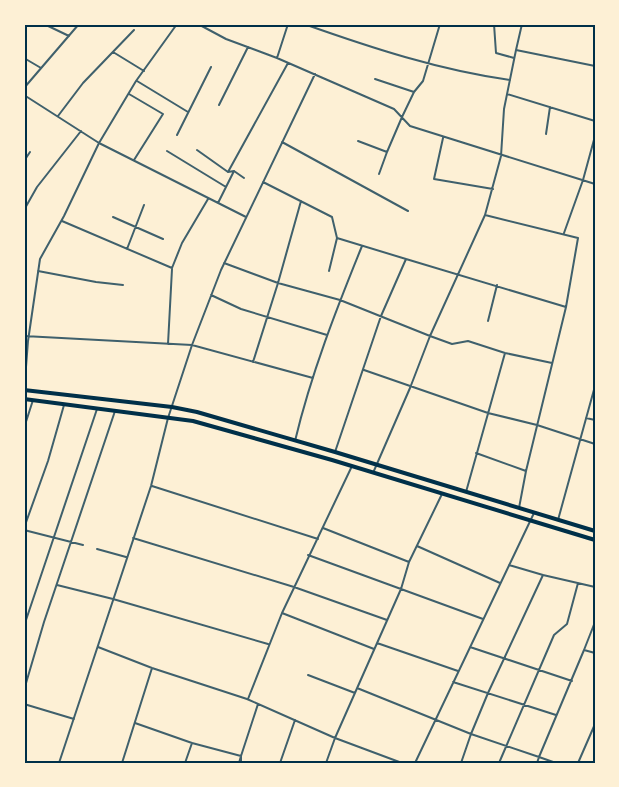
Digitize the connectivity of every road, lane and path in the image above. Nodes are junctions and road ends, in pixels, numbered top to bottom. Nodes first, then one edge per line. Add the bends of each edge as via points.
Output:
1 (44, 24) edge
2 (79, 24) edge
3 (177, 24) edge
4 (198, 24) edge
5 (288, 24) edge
6 (304, 24) edge
7 (440, 24) edge
8 (494, 24) edge
9 (522, 24) edge
10 (134, 30) dead end
11 (69, 36) junction
12 (248, 47) junction
13 (516, 50) junction
14 (113, 52) junction
15 (24, 58) edge
16 (277, 58) junction
17 (514, 58) junction
18 (288, 63) junction
19 (430, 64) junction
20 (595, 66) edge
21 (211, 67) dead end
22 (41, 68) junction
23 (145, 72) junction
24 (315, 74) junction
25 (375, 79) dead end
26 (510, 80) junction
27 (136, 81) junction
28 (24, 88) edge
29 (414, 92) junction
30 (129, 94) junction
31 (507, 94) junction
32 (24, 95) edge
33 (219, 105) dead end
34 (550, 107) junction
35 (188, 112) junction
36 (58, 116) junction
37 (402, 117) junction
38 (595, 121) edge
39 (81, 131) junction
40 (546, 134) dead end
41 (177, 135) dead end
42 (595, 135) edge
43 (443, 138) junction
44 (358, 141) dead end
45 (282, 142) junction
46 (99, 143) junction
47 (197, 150) dead end
48 (167, 151) dead end
49 (30, 152) dead end
50 (387, 152) junction
51 (501, 156) junction
52 (134, 160) junction
53 (24, 161) edge
54 (234, 171) junction
55 (228, 172) junction
56 (380, 174) dead end
57 (244, 178) dead end
58 (583, 180) junction
59 (263, 182) junction
60 (595, 184) edge
61 (226, 187) junction
62 (493, 189) junction
63 (208, 198) junction
64 (301, 201) junction
65 (218, 203) junction
66 (144, 205) dead end
67 (24, 208) edge
68 (408, 211) dead end
69 (485, 215) junction
70 (113, 217) dead end
71 (246, 218) junction
72 (62, 220) junction
73 (135, 228) junction
74 (564, 234) junction
75 (337, 238) junction
76 (163, 239) dead end
77 (362, 246) junction
78 (127, 249) junction
79 (406, 258) junction
80 (224, 263) junction
81 (172, 268) junction
82 (38, 271) junction
83 (329, 271) dead end
84 (460, 274) junction
85 (278, 283) junction
86 (123, 285) dead end
87 (497, 285) junction
88 (211, 295) junction
89 (340, 300) junction
90 (566, 307) junction
91 (267, 316) junction
92 (381, 316) junction
93 (488, 321) dead end
94 (327, 335) junction
95 (24, 336) edge
96 (430, 336) junction
97 (29, 337) junction
98 (168, 344) junction
99 (192, 345) junction
100 (505, 353) junction
101 (253, 362) junction
102 (552, 363) junction
103 (364, 370) junction
104 (313, 378) junction
105 (595, 386) edge
106 (410, 388) junction
107 (24, 391) edge
108 (24, 399) edge
109 (33, 400) junction
110 (64, 405) junction
111 (172, 406) junction
112 (97, 409) junction
113 (115, 411) junction
114 (488, 413) junction
115 (586, 417) junction
116 (168, 418) junction
117 (595, 420) edge
118 (537, 425) junction
119 (24, 428) edge
120 (579, 440) junction
121 (296, 441) junction
122 (595, 444) edge
123 (335, 452) junction
124 (476, 453) junction
125 (378, 465) junction
126 (352, 466) junction
127 (526, 471) junction
128 (374, 472) junction
129 (151, 486) junction
130 (466, 492) junction
131 (442, 494) junction
132 (519, 508) junction
133 (534, 513) junction
134 (531, 520) junction
135 (558, 520) junction
136 (323, 528) junction
137 (24, 529) edge
138 (595, 531) edge
139 (55, 538) junction
140 (132, 538) junction
141 (318, 539) junction
142 (595, 540) edge
143 (70, 542) junction
144 (83, 545) dead end
145 (417, 546) junction
146 (98, 549) dead end
147 (309, 555) junction
148 (126, 557) junction
149 (409, 562) junction
150 (509, 564) junction
151 (543, 575) junction
152 (500, 583) junction
153 (578, 583) junction
154 (56, 585) junction
155 (595, 586) edge
156 (294, 587) junction
157 (400, 589) junction
158 (113, 599) junction
159 (282, 613) junction
160 (483, 619) junction
161 (387, 620) junction
162 (595, 622) edge
163 (24, 626) edge
164 (377, 643) junction
165 (268, 644) junction
166 (98, 647) junction
167 (470, 648) junction
168 (374, 649) junction
169 (584, 650) junction
170 (595, 653) edge
171 (504, 659) junction
172 (152, 668) junction
173 (540, 670) junction
174 (458, 671) junction
175 (308, 675) dead end
176 (572, 681) junction
177 (453, 682) junction
178 (357, 688) junction
179 (24, 690) edge
180 (355, 693) junction
181 (488, 693) junction
182 (247, 699) junction
183 (24, 704) edge
184 (258, 704) junction
185 (525, 705) junction
186 (556, 715) junction
187 (74, 719) junction
188 (436, 719) junction
189 (295, 720) junction
190 (135, 723) junction
191 (595, 724) edge
192 (471, 734) junction
193 (335, 738) junction
194 (192, 743) junction
195 (506, 746) junction
196 (241, 756) junction
197 (539, 757) junction
198 (59, 763) edge
199 (122, 763) edge
200 (185, 763) edge
201 (240, 763) edge
202 (280, 763) edge
203 (326, 763) edge
204 (402, 763) edge
205 (415, 763) edge
206 (461, 763) edge
207 (499, 763) edge
208 (537, 763) edge
209 (556, 763) edge
210 (578, 763) edge

1 - 11 street
2 - 11 street
3 - 23 street
4 - 12 street
5 - 16 street
6 - 19 street
7 - 19 street
8 - 17 street via 496,53
9 - 13 street
10 - 14 street
11 - 22 street
12 - 16 street
12 - 33 street
13 - 17 street
13 - 20 street
14 - 23 street
14 - 36 street
15 - 22 street
16 - 18 street
17 - 26 street
18 - 24 street
18 - 55 street
19 - 26 street
19 - 29 street
21 - 35 street
22 - 28 street
23 - 27 street
24 - 37 street via 394,109
24 - 45 street
25 - 29 street
26 - 31 street
27 - 30 street
27 - 35 street
29 - 37 street
30 - 46 street
30 - 52 street via 164,114
31 - 34 street
31 - 51 street
32 - 36 street
34 - 38 street
34 - 40 street
35 - 41 street
36 - 39 street
37 - 43 street via 410,126
37 - 50 street
39 - 46 street
39 - 67 street
42 - 58 street
43 - 51 street
43 - 62 street via 434,179
44 - 50 street
45 - 59 street
45 - 68 street
46 - 52 street
46 - 72 street
47 - 55 street
48 - 61 street
49 - 53 street
50 - 56 street
51 - 58 street
51 - 62 street
52 - 63 street
54 - 55 street
54 - 57 street
54 - 61 street
58 - 60 street
58 - 74 street
59 - 64 street
59 - 71 street
61 - 65 street
62 - 69 street
63 - 65 street
63 - 81 street
64 - 75 street via 332,218
64 - 85 street
65 - 71 street
66 - 73 street
69 - 74 street
69 - 84 street
70 - 73 street
71 - 80 street
72 - 78 street
72 - 82 street via 40,259
73 - 76 street
73 - 78 street
74 - 90 street via 578,238
75 - 77 street
75 - 83 street
77 - 79 street
77 - 89 street
78 - 81 street
79 - 84 street
79 - 92 street
80 - 85 street
80 - 88 street
81 - 98 street
82 - 86 street
82 - 97 street
84 - 87 street
84 - 96 street
85 - 89 street
85 - 91 street
87 - 90 street
87 - 93 street
88 - 91 street
88 - 99 street
89 - 92 street
89 - 94 street
90 - 102 street
91 - 94 street
91 - 101 street
92 - 96 street
92 - 103 street
94 - 104 street
95 - 97 street
96 - 100 street via 452,344 468,341
96 - 106 street
97 - 98 street
97 - 107 street
98 - 99 street
99 - 101 street
99 - 111 street
100 - 102 street
100 - 114 street
101 - 104 street
102 - 118 street
103 - 106 street
103 - 123 street
104 - 121 street
105 - 115 street
106 - 114 street
106 - 125 street
107 - 111 main road
108 - 109 main road
109 - 110 main road
109 - 119 street
110 - 112 main road
110 - 137 street
111 - 116 street
111 - 121 main road
112 - 113 main road
112 - 139 street
113 - 116 main road
113 - 143 street
114 - 118 street
114 - 124 street
115 - 117 street
115 - 120 street
116 - 126 main road via 193,421
116 - 129 street
118 - 120 street
118 - 127 street
120 - 122 street
120 - 135 street
121 - 123 main road
123 - 125 main road
124 - 127 street
124 - 130 street
125 - 128 street
125 - 130 main road
126 - 128 main road
126 - 136 street
127 - 132 street
128 - 131 main road
129 - 140 street
129 - 141 street
130 - 132 main road
131 - 134 main road
131 - 145 street
132 - 133 main road
133 - 134 street
133 - 135 main road
134 - 142 main road
134 - 150 street
135 - 138 main road
136 - 141 street
136 - 149 street
137 - 139 street
139 - 143 street
139 - 163 street
140 - 148 street
140 - 156 street
141 - 147 street
143 - 144 street
143 - 154 street
145 - 149 street
145 - 152 street
146 - 148 street
147 - 156 street
147 - 157 street
148 - 158 street
149 - 157 street
150 - 151 street
150 - 152 street
151 - 153 street
151 - 171 street
152 - 160 street
153 - 155 street
153 - 173 street via 567,624 554,635
154 - 158 street
154 - 179 street
156 - 159 street
156 - 161 street
157 - 160 street
157 - 161 street
158 - 165 street
158 - 166 street
159 - 165 street
159 - 168 street
160 - 167 street
161 - 164 street
162 - 169 street
164 - 168 street
164 - 174 street
165 - 182 street
166 - 172 street
166 - 187 street
167 - 171 street
167 - 174 street
168 - 178 street
169 - 170 street
169 - 176 street
171 - 173 street
171 - 181 street
172 - 182 street
172 - 190 street
173 - 176 street
173 - 185 street
174 - 177 street
175 - 180 street
176 - 186 street
177 - 181 street
177 - 188 street
178 - 180 street
178 - 188 street
180 - 193 street
181 - 185 street
181 - 192 street
182 - 184 street
183 - 187 street
184 - 189 street
184 - 196 street
185 - 186 street
185 - 195 street
186 - 197 street
187 - 198 street
188 - 192 street
188 - 205 street
189 - 193 street
189 - 202 street
190 - 194 street
190 - 199 street
191 - 210 street
192 - 195 street
192 - 206 street
193 - 203 street
193 - 204 street
194 - 196 street
194 - 200 street
195 - 197 street
195 - 207 street
196 - 201 street
197 - 208 street
197 - 209 street

